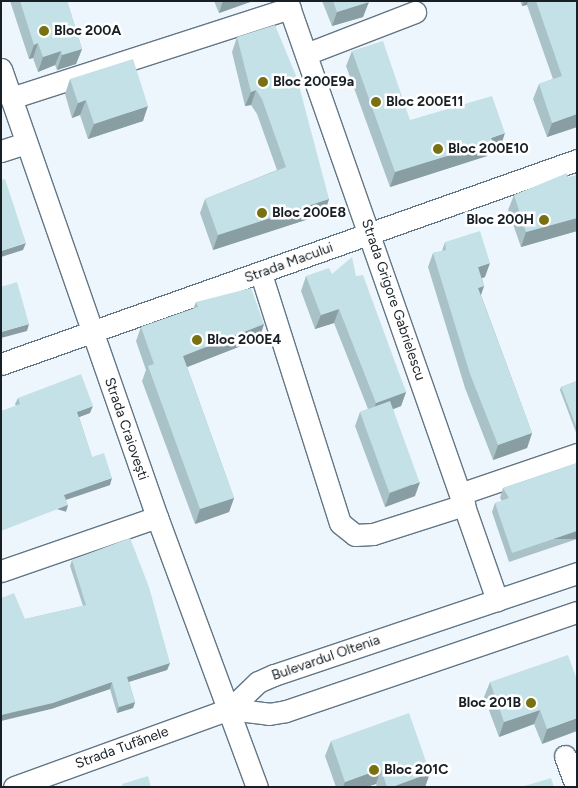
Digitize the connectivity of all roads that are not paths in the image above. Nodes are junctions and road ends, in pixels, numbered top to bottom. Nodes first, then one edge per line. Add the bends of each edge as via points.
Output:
1 (289, 5) edge
2 (415, 12) dead end
3 (306, 54) junction
4 (1, 69) edge
5 (11, 98) junction
6 (26, 143) junction
7 (1, 151) edge
8 (577, 160) edge
9 (370, 234) junction
10 (261, 274) junction
11 (93, 331) junction
12 (1, 364) edge
13 (577, 454) edge
14 (462, 499) junction
15 (156, 517) junction
16 (1, 571) edge
17 (577, 573) edge
18 (497, 600) junction
19 (577, 612) edge
20 (230, 709) junction
21 (565, 756) dead end
22 (14, 787) edge
23 (257, 787) edge
24 (576, 787) edge

1 - 3 street, Strada Grigore Gabrielescu
1 - 5 street
2 - 3 street
3 - 9 street, Strada Grigore Gabrielescu
4 - 5 street, Strada Craiovești
5 - 6 street, Strada Craiovești
6 - 7 street
6 - 11 street, Strada Craiovești
8 - 9 street, Strada Macului
9 - 10 street, Strada Macului
9 - 14 street, Strada Grigore Gabrielescu
10 - 11 street, Strada Macului
10 - 14 street via 340,523 355,534 373,534
11 - 12 street, Strada Macului
11 - 15 street, Strada Craiovești
13 - 14 street
14 - 18 street, Strada Grigore Gabrielescu
15 - 16 street
15 - 20 street, Strada Craiovești
17 - 18 street, Bulevardul Oltenia
18 - 20 street, Bulevardul Oltenia via 274,675 258,682
19 - 20 street via 286,711 269,714
20 - 22 street, Strada Tufănele
20 - 23 street, Strada Craiovești
21 - 24 street

